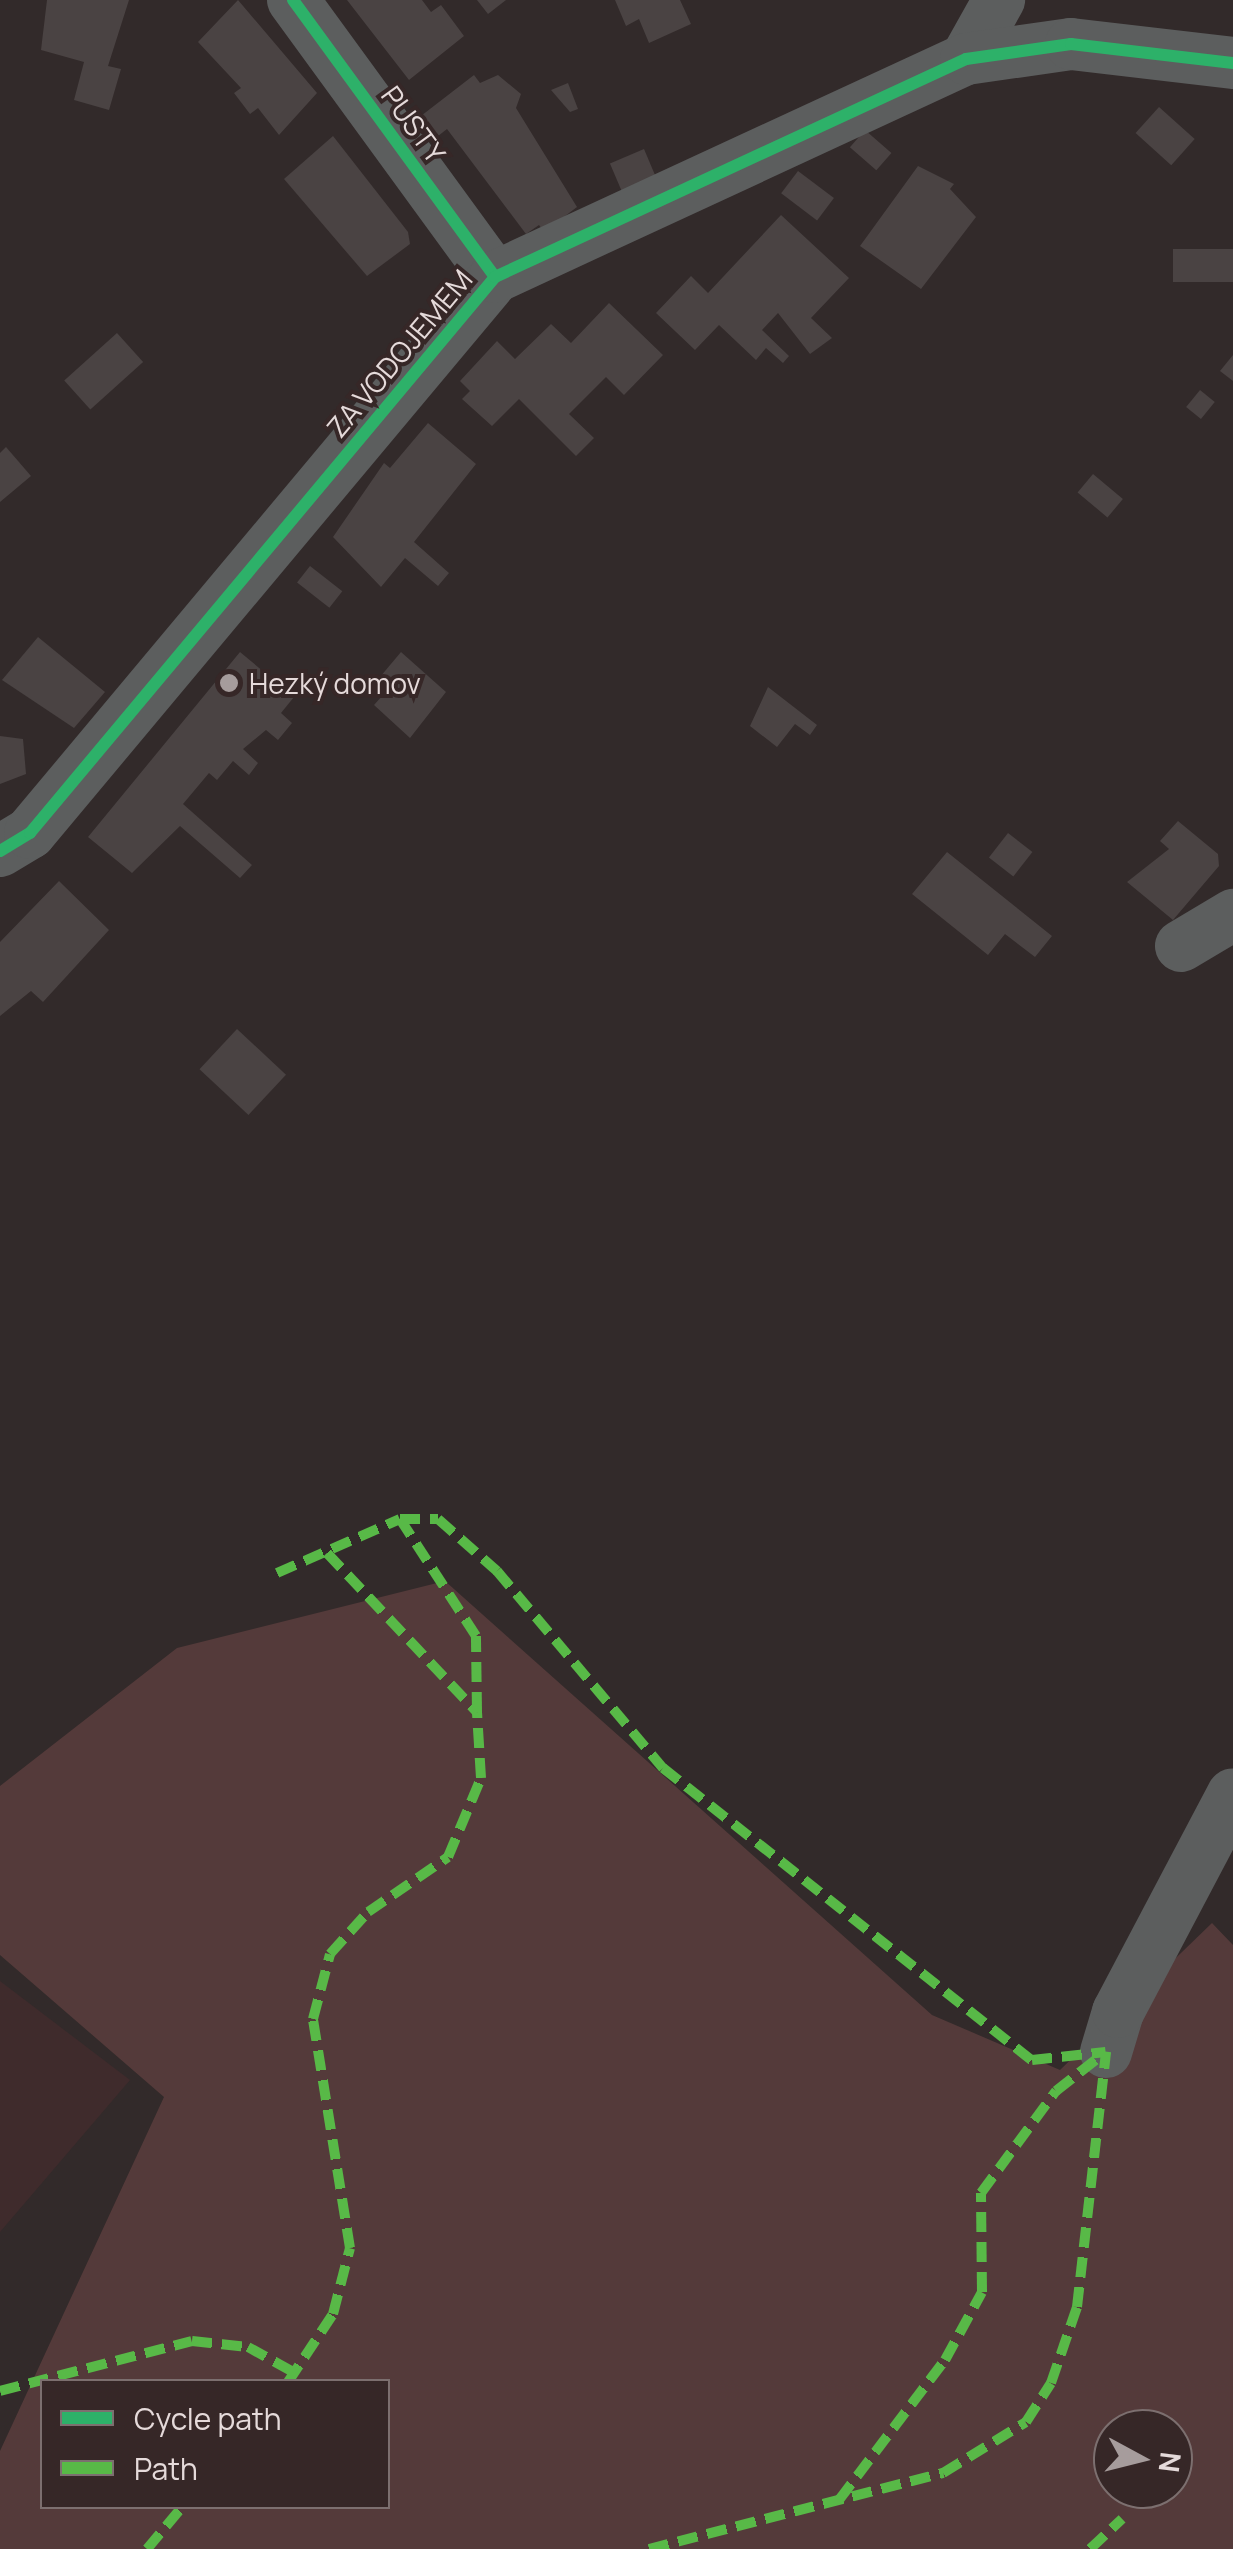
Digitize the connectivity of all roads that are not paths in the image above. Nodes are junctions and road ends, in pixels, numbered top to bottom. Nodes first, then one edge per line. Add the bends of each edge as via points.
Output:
1 (293, 0) edge
2 (998, 0) edge
3 (966, 59) junction
4 (1233, 63) edge
5 (495, 277) junction
6 (0, 851) edge
7 (1233, 915) edge
8 (1180, 946) dead end
9 (1233, 1794) edge
10 (1106, 2052) dead end

1 - 5 street, PUSTY
2 - 3 street
3 - 4 street, ZA VODOJEMEM via 1070,44
3 - 5 street, ZA VODOJEMEM
5 - 6 street, ZA VODOJEMEM via 30,833
7 - 8 street
9 - 10 street via 1118,2012

